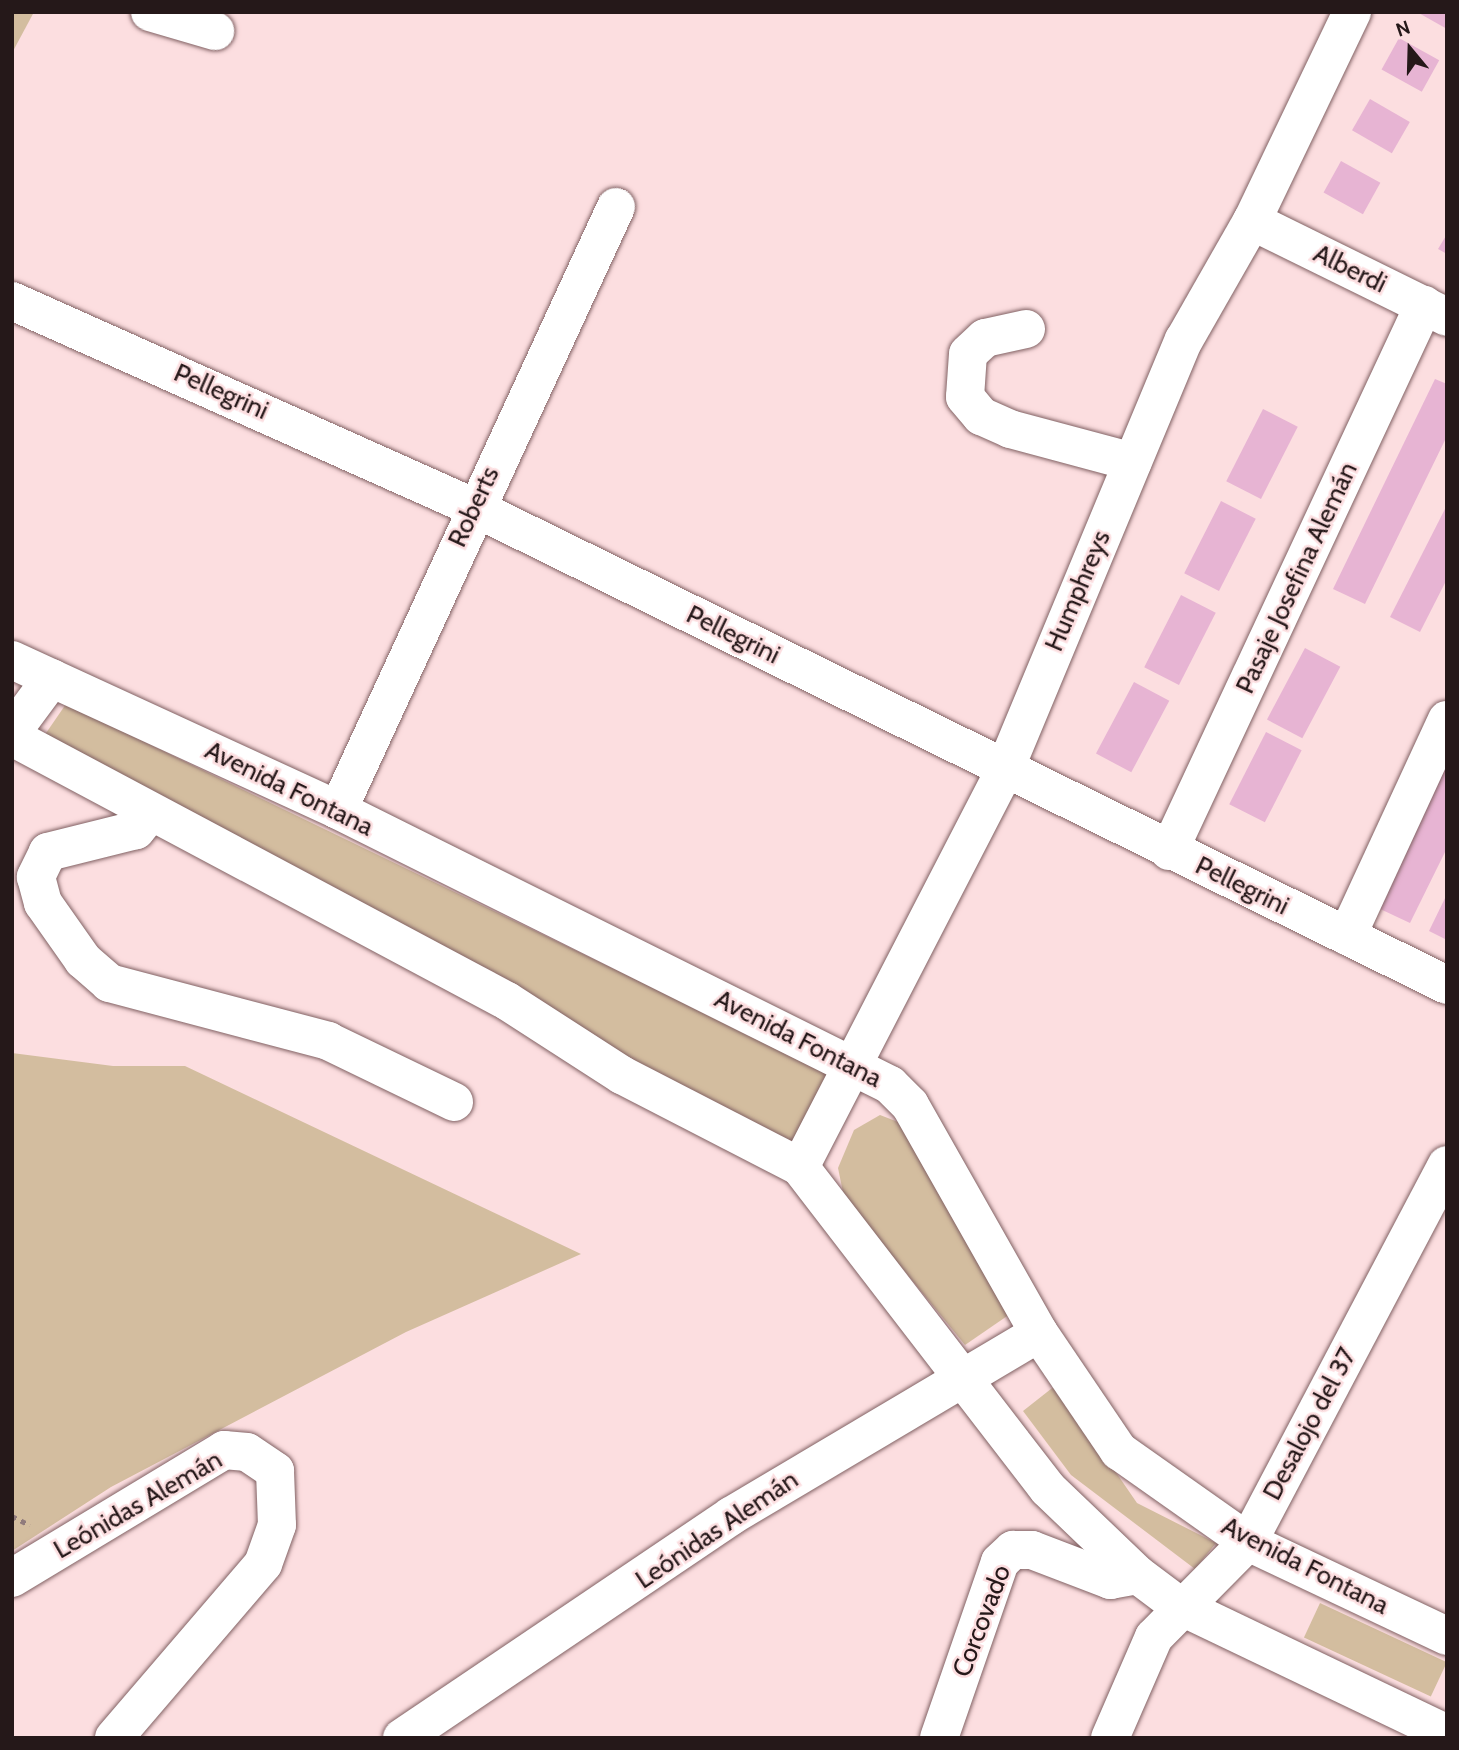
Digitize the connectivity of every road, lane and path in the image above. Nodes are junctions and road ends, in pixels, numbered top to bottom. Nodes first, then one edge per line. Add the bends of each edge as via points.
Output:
1 (150, 12) edge
2 (1352, 12) edge
3 (215, 31) dead end
4 (616, 207) dead end
5 (1252, 221) junction
6 (12, 301) edge
7 (1436, 311) edge
8 (1026, 329) dead end
9 (1133, 462) junction
10 (473, 507) junction
11 (12, 660) edge
12 (52, 678) junction
13 (1447, 720) edge
14 (12, 735) edge
15 (1004, 769) junction
16 (338, 810) junction
17 (149, 814) junction
18 (1170, 851) junction
19 (1347, 936) junction
20 (1447, 985) edge
21 (854, 1067) junction
22 (454, 1102) dead end
23 (1447, 1165) edge
24 (800, 1167) junction
25 (1039, 1333) junction
26 (961, 1380) junction
27 (1248, 1542) junction
28 (1138, 1575) junction
29 (12, 1578) edge
30 (1178, 1605) junction
31 (1447, 1636) edge
32 (1447, 1734) edge
33 (114, 1738) edge
34 (402, 1738) edge
35 (939, 1738) edge
36 (1110, 1738) edge

1 - 3 street
2 - 5 street, Humphreys
4 - 10 street, Roberts
5 - 7 street, Alberdi
5 - 9 street, Humphreys via 1184,340
6 - 10 street, Pellegrini
7 - 18 street, Pasaje Josefina Alemán
8 - 9 street via 985,338 968,354 962,376 973,406 1010,429
9 - 15 street, Humphreys
10 - 15 street, Pellegrini
10 - 16 street, Roberts
11 - 12 street, Avenida Fontana
12 - 14 street
12 - 16 street, Avenida Fontana
13 - 19 street
14 - 17 street
15 - 18 street, Pellegrini
15 - 21 street, Humphreys
16 - 21 street, Avenida Fontana
17 - 22 street via 136,830 48,852 36,877 43,903 83,960 109,983 328,1041
17 - 24 street via 507,1001 622,1075
18 - 19 street, Pellegrini
19 - 20 street, Pellegrini
21 - 24 street, Humphreys
21 - 25 street, Avenida Fontana via 890,1085 910,1105
23 - 27 street, Desalojo del 37
24 - 26 street
25 - 26 street, Leónidas Alemán
25 - 27 street, Avenida Fontana via 1119,1451
26 - 28 street via 1076,1520
26 - 34 street, Leónidas Alemán via 731,1516
27 - 30 street, Desalojo del 37
27 - 31 street, Avenida Fontana
28 - 30 street
28 - 35 street, Corcovado via 1110,1580 1032,1550 1013,1550 1000,1562
29 - 33 street, Leónidas Alemán via 224,1450 247,1452 275,1471 277,1525 263,1564
30 - 32 street
30 - 36 street, Desalojo del 37 via 1154,1637

